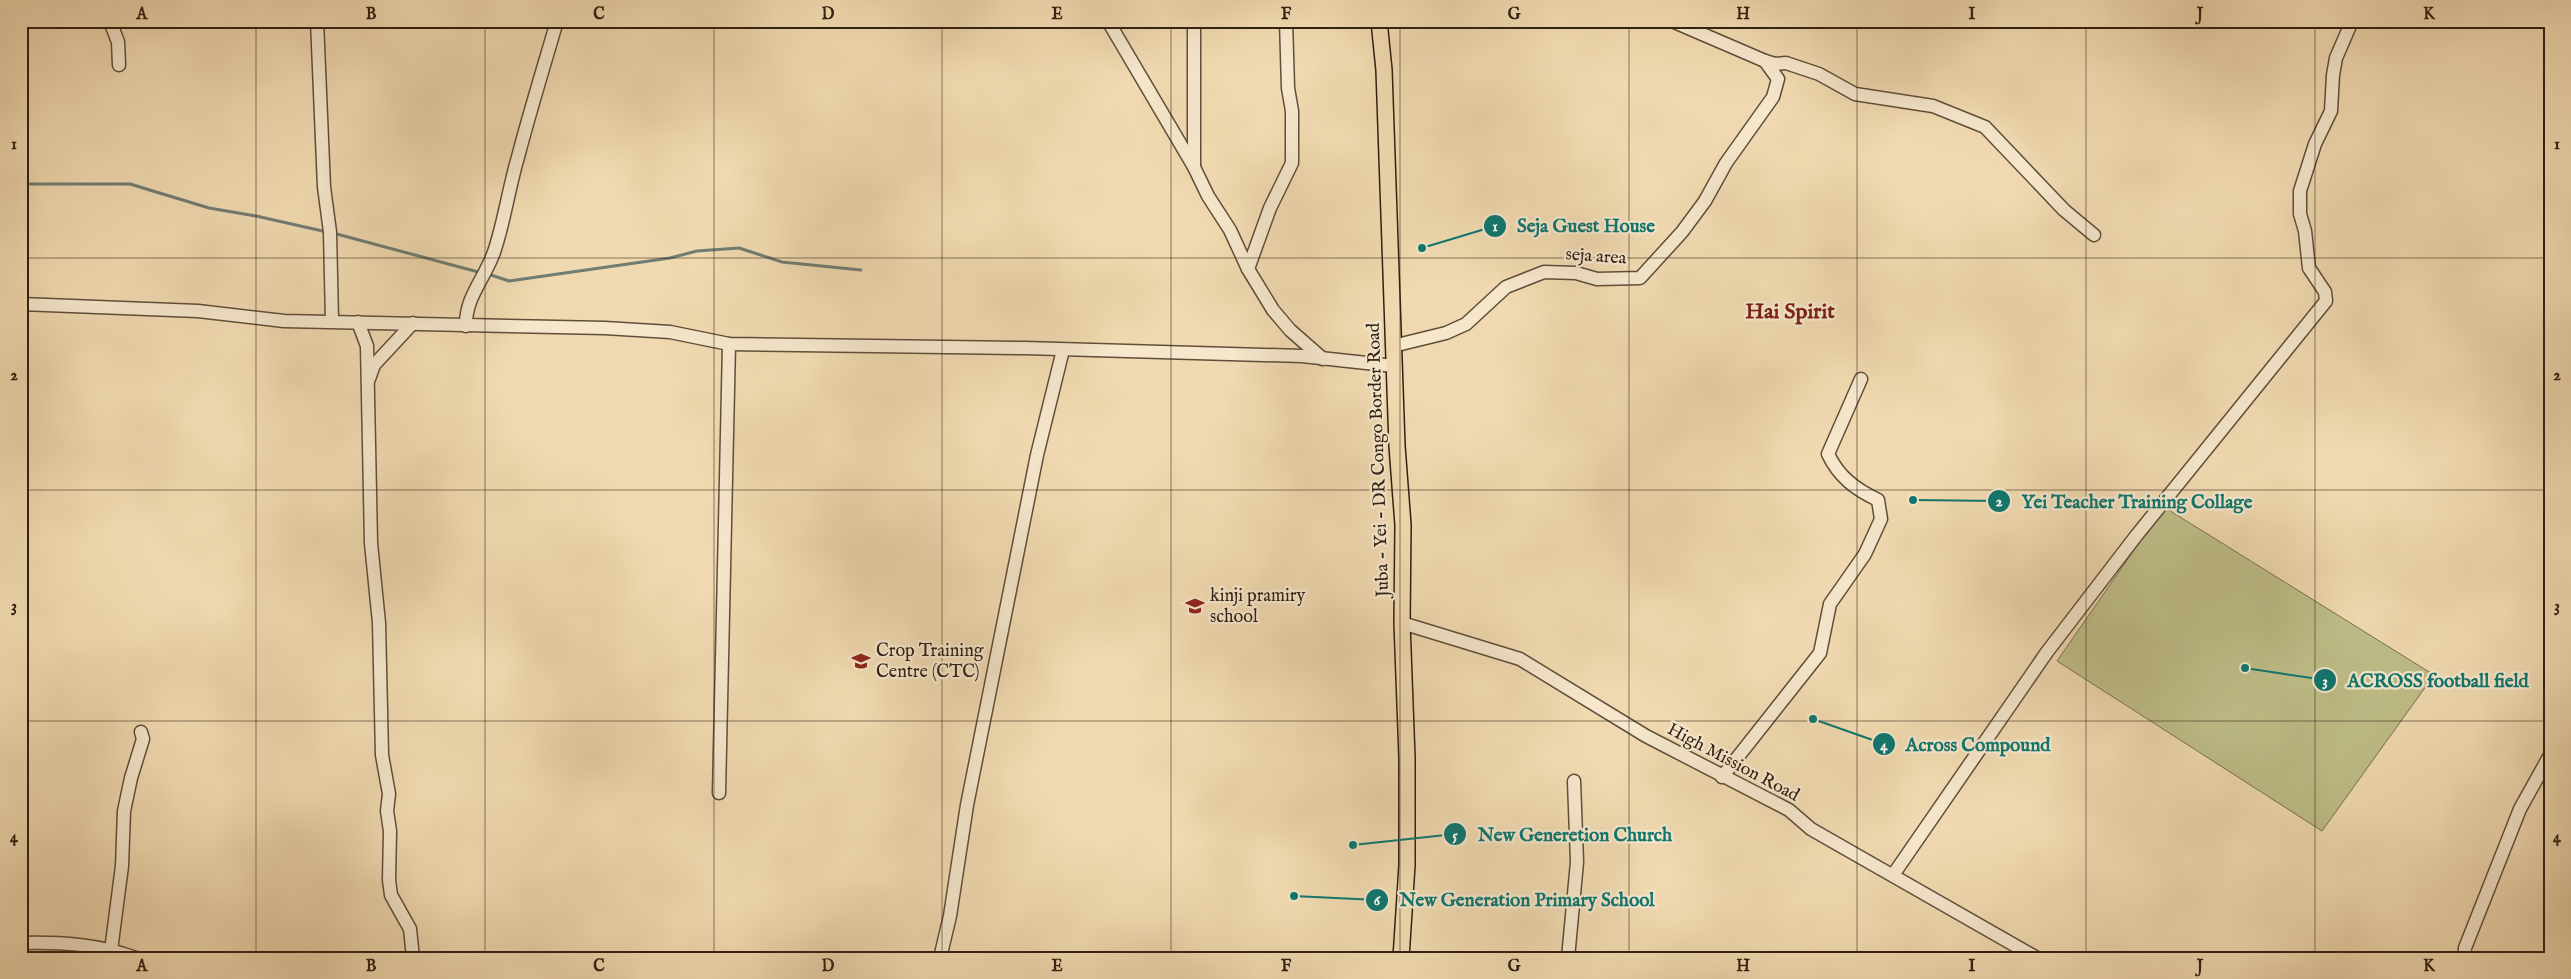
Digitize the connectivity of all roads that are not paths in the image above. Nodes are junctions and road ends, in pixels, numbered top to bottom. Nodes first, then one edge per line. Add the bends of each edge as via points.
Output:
1 (110, 21) edge
2 (317, 21) edge
3 (557, 21) edge
4 (1108, 21) edge
5 (1194, 21) edge
6 (1286, 21) edge
7 (1380, 21) edge
8 (1672, 21) edge
9 (2352, 21) edge
10 (1765, 62) junction
11 (119, 65) dead end
12 (1194, 167) junction
13 (2094, 235) dead end
14 (1248, 268) junction
15 (21, 304) edge
16 (332, 321) junction
17 (358, 322) junction
18 (414, 322) junction
19 (466, 326) junction
20 (729, 344) junction
21 (1393, 346) junction
22 (1063, 350) junction
23 (1324, 358) junction
24 (1394, 366) junction
25 (1861, 379) dead end
26 (368, 383) junction
27 (1402, 623) junction
28 (141, 732) dead end
29 (2550, 755) edge
30 (1722, 777) junction
31 (1574, 781) dead end
32 (720, 793) dead end
33 (1892, 874) junction
34 (21, 943) edge
35 (111, 953) edge
36 (136, 958) edge
37 (413, 958) edge
38 (940, 958) edge
39 (1401, 958) edge
40 (1568, 958) edge
41 (2036, 958) edge
42 (2464, 958) edge

1 - 11 street via 118,42
2 - 16 street
3 - 19 street via 518,157 504,221 492,260 465,312
4 - 12 street
5 - 12 street
6 - 14 street via 1292,163 1270,208
7 - 21 main road, Juba - Yei - DR Congo Border Road
8 - 10 street
9 - 33 street via 2332,75 2331,111 2315,144 2300,191 2300,214 2309,268 2325,292 2326,301 2136,536 2047,652
10 - 13 street via 1786,63 1819,74 1855,94 1933,106 1985,127 2064,210
10 - 21 street, seja area via 1778,79 1774,97 1726,163 1705,201 1640,278 1596,279 1576,273 1544,272 1506,287 1466,324 1446,333
12 - 14 street
14 - 23 street via 1290,330
15 - 16 street via 198,311 284,321
16 - 17 street
17 - 18 street
17 - 26 street via 367,346
18 - 19 street
18 - 26 street via 374,365
19 - 20 street via 670,332
20 - 22 street
20 - 32 street
21 - 24 main road, Juba - Yei - DR Congo Border Road
22 - 23 street
22 - 38 street via 1032,480
23 - 24 street
24 - 27 main road, Juba - Yei - DR Congo Border Road via 1403,525
25 - 30 street via 1828,454 1836,469 1856,490 1878,500 1881,519 1865,554 1830,604 1820,653
26 - 37 street via 371,542 379,624 381,749 389,794 389,880 391,895 410,929
27 - 30 street, High Mission Road via 1520,658 1646,736
27 - 39 main road, Juba - Yei - DR Congo Border Road via 1407,865
28 - 35 street via 143,738 124,811 122,866
29 - 42 street via 2520,809 2465,948
30 - 33 street, High Mission Road via 1789,810 1811,829
31 - 40 street via 1577,862
33 - 41 street, High Mission Road
34 - 35 street via 78,943
35 - 36 street

